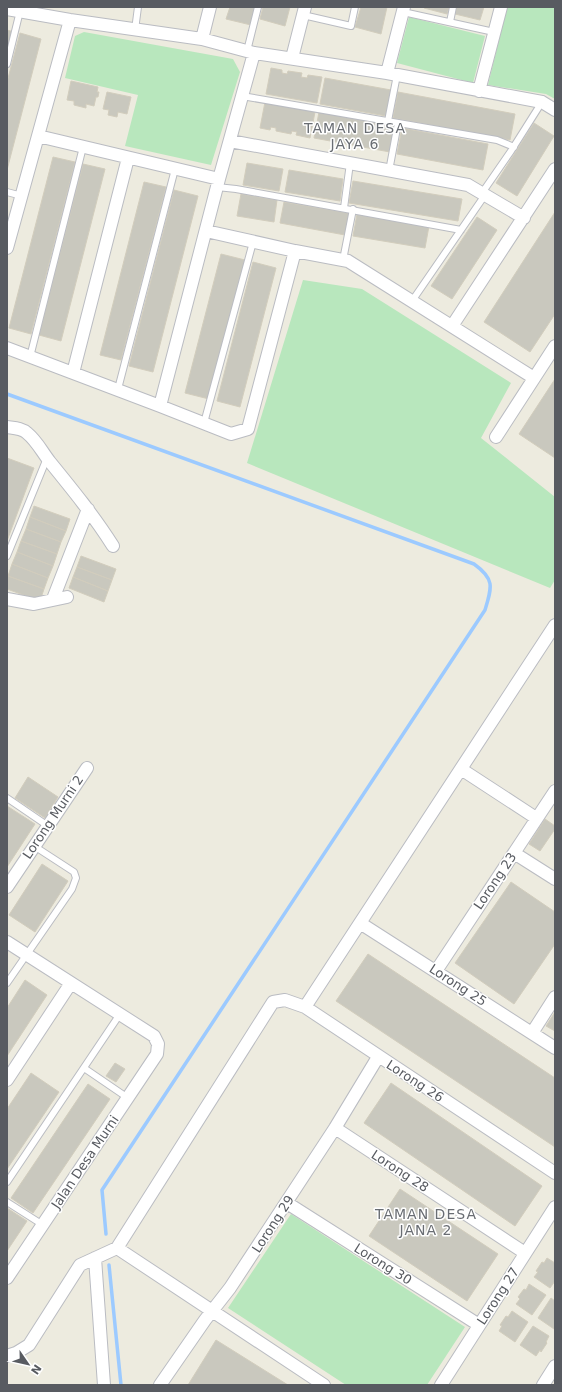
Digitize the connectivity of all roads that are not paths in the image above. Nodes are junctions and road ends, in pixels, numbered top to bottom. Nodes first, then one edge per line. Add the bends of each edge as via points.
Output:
1 (138, 7) edge
2 (210, 7) edge
3 (258, 7) edge
4 (355, 7) edge
5 (453, 7) edge
6 (501, 7) edge
7 (7, 9) edge
8 (404, 9) edge
9 (20, 11) junction
10 (304, 11) edge
11 (70, 20) junction
12 (450, 22) junction
13 (135, 30) junction
14 (494, 32) junction
15 (202, 39) junction
16 (250, 52) junction
17 (292, 58) junction
18 (7, 64) edge
19 (392, 74) junction
20 (478, 91) junction
21 (242, 96) junction
22 (542, 102) junction
23 (555, 110) edge
24 (388, 121) junction
25 (398, 123) junction
26 (38, 136) junction
27 (230, 141) junction
28 (83, 147) junction
29 (514, 147) junction
30 (128, 158) junction
31 (350, 163) junction
32 (175, 169) junction
33 (555, 169) edge
34 (389, 171) junction
35 (218, 183) junction
36 (7, 192) edge
37 (483, 194) junction
38 (22, 196) junction
39 (344, 208) junction
40 (353, 209) junction
41 (524, 218) junction
42 (461, 230) junction
43 (206, 231) junction
44 (254, 242) junction
45 (7, 248) edge
46 (295, 251) junction
47 (343, 260) junction
48 (412, 302) junction
49 (452, 326) junction
50 (555, 346) edge
51 (7, 348) edge
52 (30, 357) junction
53 (73, 373) junction
54 (534, 378) junction
55 (118, 389) junction
56 (160, 406) junction
57 (204, 423) junction
58 (7, 427) edge
59 (496, 437) dead end
60 (47, 458) junction
61 (88, 509) junction
62 (113, 546) dead end
63 (7, 556) edge
64 (67, 597) dead end
65 (7, 599) edge
66 (53, 599) junction
67 (555, 625) edge
68 (87, 768) dead end
69 (461, 769) junction
70 (555, 791) edge
71 (7, 798) edge
72 (536, 818) junction
73 (48, 826) junction
74 (34, 846) junction
75 (514, 853) junction
76 (555, 879) edge
77 (7, 887) edge
78 (360, 922) junction
79 (7, 942) edge
80 (27, 954) junction
81 (436, 971) junction
82 (7, 983) edge
83 (71, 983) junction
84 (555, 997) edge
85 (305, 1007) junction
86 (120, 1014) junction
87 (532, 1033) junction
88 (555, 1048) edge
89 (378, 1057) junction
90 (84, 1068) junction
91 (7, 1080) edge
92 (128, 1098) junction
93 (335, 1128) junction
94 (555, 1173) edge
95 (7, 1182) edge
96 (7, 1202) edge
97 (287, 1203) junction
98 (555, 1207) edge
99 (43, 1225) junction
100 (117, 1248) junction
101 (525, 1253) junction
102 (95, 1258) junction
103 (7, 1278) edge
104 (212, 1310) junction
105 (479, 1326) junction
106 (7, 1356) edge
107 (555, 1366) edge
108 (104, 1385) edge
109 (160, 1385) edge
110 (324, 1385) edge
111 (441, 1385) edge
112 (543, 1385) edge

1 - 13 lane
2 - 15 street
3 - 16 lane
4 - 10 lane via 351,26
5 - 12 lane
6 - 14 street
7 - 9 street
8 - 12 lane
8 - 19 street
9 - 11 street
9 - 18 lane
10 - 17 street
11 - 13 street
11 - 26 street
12 - 14 lane
13 - 15 street
14 - 20 street
15 - 16 street
16 - 17 street
16 - 21 street
17 - 19 street
19 - 20 street
19 - 24 lane
20 - 22 street
21 - 24 lane
21 - 27 street
22 - 23 street
22 - 29 lane
24 - 25 lane
25 - 29 lane via 497,140
25 - 34 lane
26 - 28 street
26 - 38 street
27 - 31 street
27 - 35 street
28 - 30 street
28 - 52 lane
29 - 37 lane
30 - 32 street
30 - 53 street
31 - 34 street
31 - 39 lane
32 - 35 street
32 - 55 lane
33 - 41 street
34 - 37 street via 468,185
35 - 39 lane via 236,189
35 - 43 street
36 - 38 lane
37 - 41 street
37 - 42 lane
38 - 45 street
39 - 40 lane
40 - 42 lane
40 - 47 lane
41 - 49 street
42 - 48 lane
43 - 44 street
43 - 56 street
44 - 46 street
44 - 57 lane
46 - 47 street
46 - 57 street via 248,430 231,434
47 - 48 street
48 - 49 street
49 - 54 street
50 - 54 street
51 - 52 street
52 - 53 street
53 - 55 street
54 - 59 street
55 - 56 street
56 - 57 street
58 - 60 street via 26,432
60 - 61 street
60 - 63 lane
61 - 62 street
61 - 66 street
64 - 66 street
65 - 66 street via 34,604
67 - 69 street
68 - 73 street, Lorong Murni 2
69 - 72 street
69 - 78 street
70 - 72 street, Lorong 23
71 - 73 lane
72 - 75 street, Lorong 23
73 - 74 street, Lorong Murni 2
74 - 77 street, Lorong Murni 2
74 - 80 lane via 74,872 76,878 72,889
75 - 76 street
75 - 81 street, Lorong 23
78 - 81 street, Lorong 25
78 - 85 street
79 - 80 street
80 - 82 lane
80 - 83 street
81 - 87 street, Lorong 25
83 - 86 street
83 - 91 street
84 - 87 street
85 - 89 street, Lorong 26
85 - 100 street, Lorong 26 via 285,1000 273,1002
86 - 90 lane
86 - 92 street, Jalan Desa Murni via 154,1036 158,1044 157,1054
87 - 88 street, Lorong 25
89 - 93 street, Lorong 29
89 - 94 street, Lorong 26
90 - 92 lane
90 - 95 lane
92 - 99 street, Jalan Desa Murni
93 - 97 street, Lorong 29
93 - 101 street, Lorong 28
96 - 99 lane
97 - 104 street, Lorong 29 via 230,1288
97 - 105 street, Lorong 30
98 - 101 street, Lorong 27
99 - 103 street, Jalan Desa Murni
100 - 102 street
100 - 104 street
101 - 105 street, Lorong 27
102 - 106 street via 80,1264 29,1345
102 - 108 street
104 - 109 street, Lorong 29
104 - 110 street
105 - 111 street, Lorong 27
107 - 112 street

